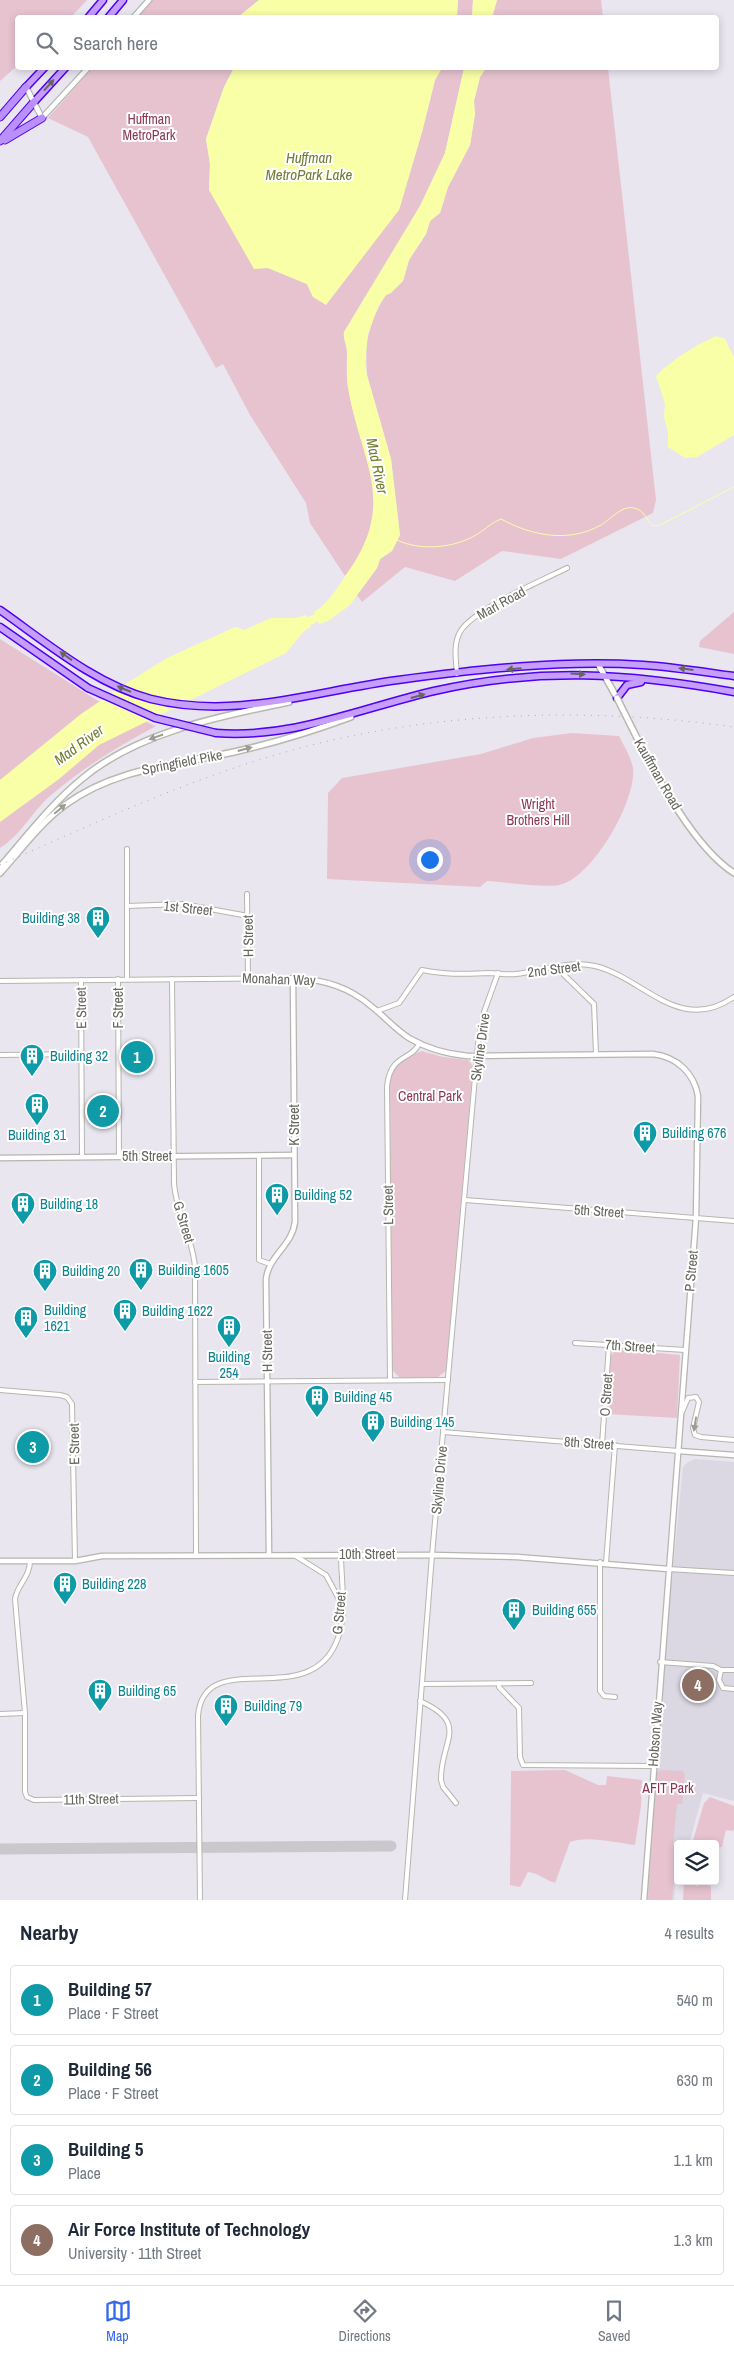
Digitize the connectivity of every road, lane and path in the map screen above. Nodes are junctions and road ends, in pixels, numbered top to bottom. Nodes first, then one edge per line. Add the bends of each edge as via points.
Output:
1 (103, 0) edge
2 (123, 0) edge
3 (149, 0) edge
4 (90, 15) edge
5 (110, 15) edge
6 (136, 15) edge
7 (42, 70) edge
8 (63, 70) edge
9 (86, 70) edge
10 (26, 87) junction
11 (34, 102) junction
12 (0, 117) edge
13 (42, 118) junction
14 (0, 142) edge
15 (567, 568) dead end
16 (0, 610) edge
17 (0, 627) edge
18 (598, 664) junction
19 (457, 674) junction
20 (606, 676) junction
21 (734, 676) edge
22 (373, 684) junction
23 (721, 689) junction
24 (734, 692) edge
25 (617, 698) junction
26 (394, 702) junction
27 (126, 849) dead end
28 (0, 867) edge
29 (0, 873) edge
30 (734, 873) edge
31 (248, 894) dead end
32 (127, 906) junction
33 (248, 916) junction
34 (557, 968) junction
35 (498, 973) junction
36 (248, 978) junction
37 (293, 978) junction
38 (118, 979) junction
39 (127, 979) junction
40 (172, 979) junction
41 (81, 980) junction
42 (0, 981) edge
43 (734, 997) edge
44 (378, 1011) junction
45 (419, 1044) junction
46 (82, 1054) junction
47 (596, 1054) junction
48 (0, 1055) edge
49 (477, 1055) junction
50 (174, 1156) junction
51 (259, 1156) junction
52 (294, 1156) junction
53 (82, 1157) junction
54 (119, 1157) junction
55 (0, 1158) edge
56 (465, 1200) junction
57 (696, 1218) junction
58 (734, 1222) edge
59 (270, 1264) junction
60 (575, 1342) dead end
61 (609, 1345) junction
62 (685, 1350) junction
63 (390, 1380) junction
64 (448, 1380) junction
65 (267, 1381) junction
66 (195, 1382) junction
67 (0, 1390) edge
68 (682, 1412) junction
69 (443, 1432) junction
70 (734, 1440) edge
71 (602, 1444) junction
72 (615, 1445) junction
73 (679, 1451) junction
74 (734, 1455) edge
75 (292, 1554) junction
76 (341, 1554) junction
77 (432, 1554) junction
78 (268, 1555) junction
79 (196, 1556) junction
80 (0, 1561) edge
81 (30, 1561) junction
82 (75, 1561) junction
83 (600, 1562) junction
84 (606, 1563) junction
85 (668, 1569) junction
86 (734, 1573) edge
87 (342, 1606) junction
88 (660, 1662) junction
89 (722, 1670) junction
90 (734, 1670) edge
91 (499, 1683) junction
92 (531, 1683) dead end
93 (422, 1684) junction
94 (734, 1689) edge
95 (615, 1697) dead end
96 (420, 1701) junction
97 (25, 1713) junction
98 (0, 1714) edge
99 (652, 1766) junction
100 (199, 1798) junction
101 (456, 1802) dead end
102 (200, 1900) edge
103 (405, 1900) edge
104 (644, 1900) edge

1 - 4 highway
2 - 5 highway
3 - 6 street
7 - 10 highway
11 -> 8 highway
9 - 13 street
10 - 11 street
10 - 12 highway
11 - 13 street
11 - 14 highway
13 - 14 highway
15 - 19 street, Marl Road via 473,618 459,634
22 -> 16 highway via 260,705 199,708 164,702 108,682
17 - 26 highway, bridge via 88,688 155,718 216,733 282,732
18 -> 19 highway
18 - 20 main road, Kauffman Road
21 -> 18 highway via 664,666
19 - 22 highway
20 - 23 highway
20 - 25 main road, Kauffman Road
26 -> 20 highway via 490,681 549,674
22 -> 28 main road, Springfield Pike via 193,725 138,744 84,776 50,808
23 - 24 highway
23 - 25 highway via 635,682 627,685
25 - 30 main road, Kauffman Road, bridge via 661,783 690,826 723,865
29 -> 26 main road, Springfield Pike via 58,810 108,781 142,770 292,736
27 - 32 street, F Street
31 - 33 street, H Street
32 - 33 street, 1st Street via 183,904
32 - 39 street, F Street
33 - 36 street, H Street
34 - 35 street, 2nd Street
34 - 43 street, 2nd Street via 596,967 680,1008 709,1008
34 - 47 street via 594,1004
35 - 44 street, 2nd Street via 457,975 422,970 399,1003
35 - 49 street, Skyline Drive via 484,1012
36 - 37 street, Monahan Way
36 - 40 street, Monahan Way
37 - 44 street, Monahan Way via 323,981 341,987
37 - 52 street, K Street
38 - 39 street, Monahan Way
38 - 41 street, Monahan Way
38 - 54 street, F Street
39 - 40 street, Monahan Way
40 - 50 street, G Street
41 - 42 street, Monahan Way
41 - 46 street, E Street
44 - 45 street, Monahan Way via 396,1029
45 - 49 street, Monahan Way via 447,1053
45 - 63 street, L Street via 394,1066 387,1086
46 - 48 street
46 - 53 street, E Street
47 - 49 street, Monahan Way
47 - 57 street, P Street via 663,1056 682,1066 692,1077 698,1102
49 - 56 street, Skyline Drive
50 - 51 street, 5th Street
50 - 54 street, 5th Street
50 - 66 street, G Street via 177,1204 194,1261
51 - 52 street, 5th Street
51 - 59 street via 259,1260
52 - 59 street, K Street via 294,1230
53 - 54 street, 5th Street
53 - 55 street, 5th Street
56 - 57 street, 5th Street
56 - 64 street, Skyline Drive
57 - 58 street, 5th Street
57 - 62 street, P Street
59 - 65 street, H Street via 266,1283
60 - 61 street, 7th Street
61 - 62 street, 7th Street
61 - 71 street, O Street
62 - 68 street, P Street
63 - 64 street
63 - 65 street
64 - 69 street, Skyline Drive
65 - 66 street
65 - 78 street, H Street
66 - 79 street, G Street
67 - 82 street, E Street via 60,1395 72,1404
68 -> 70 street via 688,1398 694,1396 699,1404 693,1428 695,1434
68 - 73 street, P Street
69 - 71 street, 8th Street
69 - 77 street, Skyline Drive
71 - 72 street, 8th Street
72 - 73 street, 8th Street
72 - 84 street
73 - 74 street, 8th Street
73 - 85 street, P Street
75 - 76 street, 10th Street
75 - 78 street, 10th Street
75 - 87 street via 326,1575
76 - 77 street, 10th Street
76 - 87 street, G Street
77 - 83 street, 10th Street
77 - 93 street, Skyline Drive
78 - 79 street, 10th Street
79 - 82 street, 10th Street via 102,1556
80 - 81 street, 10th Street
81 - 82 street, 10th Street
81 - 97 street, 11th Street via 29,1574 15,1600
83 - 84 street, 10th Street
83 - 95 street via 600,1691 604,1696
84 - 85 street, 10th Street
85 - 86 street, 10th Street
85 - 88 street, Hobson Way
87 - 100 street, G Street via 340,1632 332,1651 316,1668 292,1678 225,1680 206,1693 199,1712
88 - 89 street via 713,1666
88 - 99 street, Hobson Way
89 - 90 street
89 - 94 street via 721,1686 725,1690
91 - 92 street
91 - 93 street
91 - 99 street via 520,1708 520,1757 524,1765
93 - 96 street, Skyline Drive
96 - 101 street via 442,1712 448,1723 441,1780
96 - 103 street, Skyline Drive
97 - 98 street
97 - 100 street, 11th Street via 25,1792 29,1798
99 - 104 street, Hobson Way
100 - 102 street

